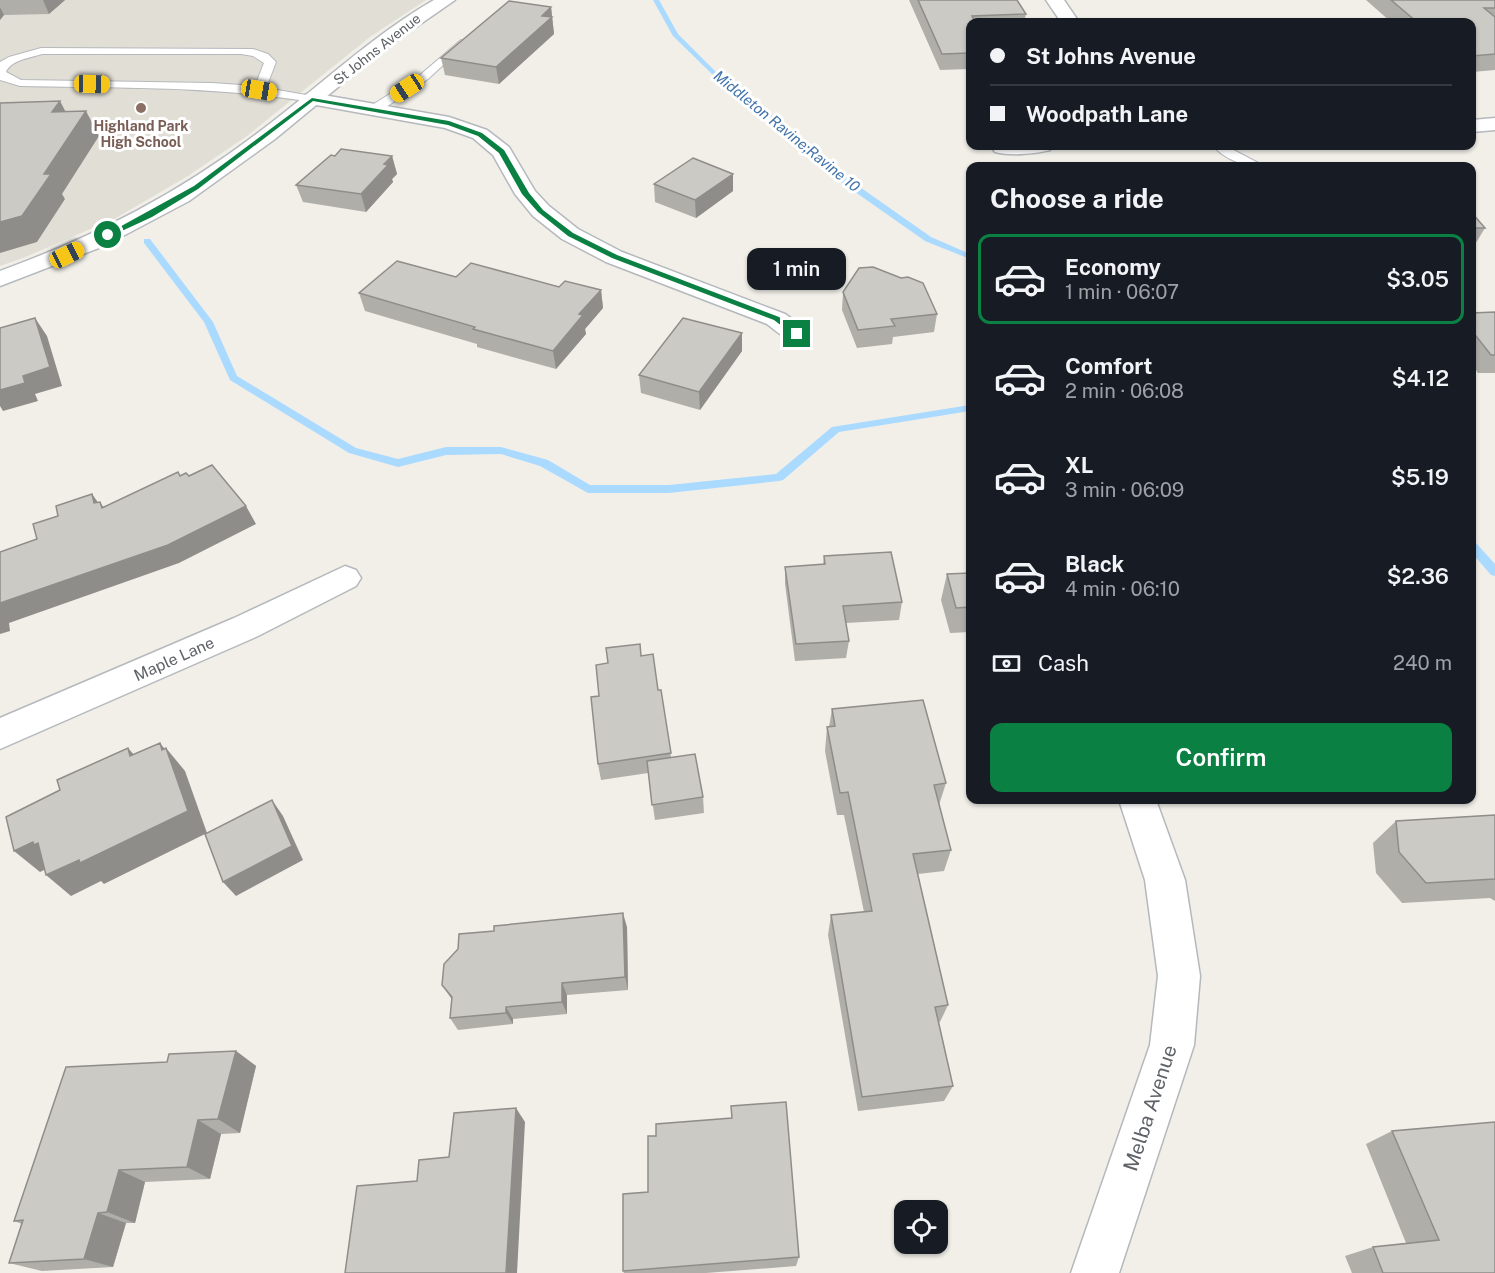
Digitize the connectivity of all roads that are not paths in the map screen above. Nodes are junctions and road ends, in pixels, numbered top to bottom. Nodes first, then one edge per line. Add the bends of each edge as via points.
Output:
1 (446, 0) edge
2 (1055, 0) edge
3 (1067, 18) edge
4 (471, 34) edge
5 (259, 90) junction
6 (312, 99) junction
7 (373, 110) junction
8 (1495, 124) edge
9 (1476, 126) edge
10 (1224, 150) edge
11 (1249, 162) edge
12 (0, 279) edge
13 (797, 334) dead end
14 (345, 578) dead end
15 (0, 734) edge
16 (1139, 804) edge
17 (1095, 1273) edge

1 - 6 street, St Johns Avenue via 405,26
2 - 3 street
4 - 7 lane via 424,77
5 - 5 lane via 270,62 264,56 241,51 41,51 13,59 0,72 20,83
5 - 6 lane
6 - 7 street
6 - 12 street, St Johns Avenue via 196,188 150,215 67,255
7 - 13 street via 449,123 480,134 502,152 526,194 541,211 570,234 614,257 777,319
8 - 9 street
10 - 11 lane
14 - 15 street, Maple Lane via 246,627
16 - 17 street, Melba Avenue via 1165,880 1178,987 1172,1045

